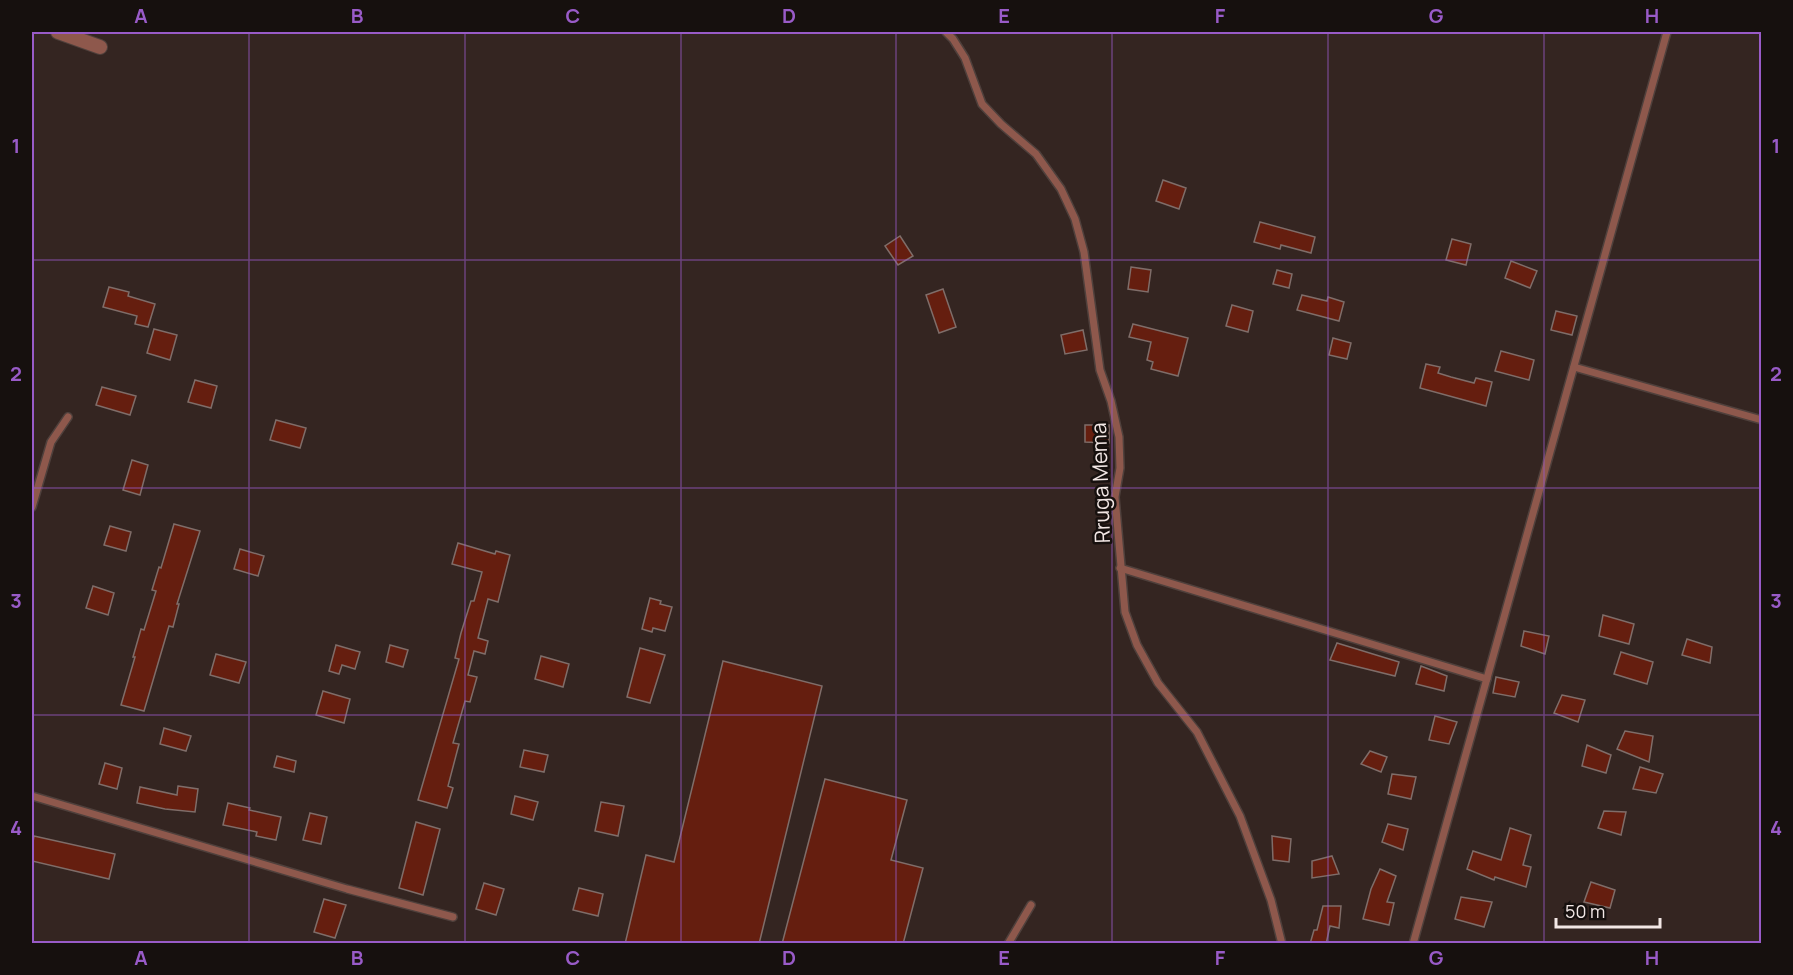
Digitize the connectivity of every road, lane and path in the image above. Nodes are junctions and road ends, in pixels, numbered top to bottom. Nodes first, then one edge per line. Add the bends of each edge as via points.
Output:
1 (58, 32) edge
2 (946, 32) edge
3 (1667, 32) edge
4 (100, 47) dead end
5 (1574, 367) junction
6 (68, 417) dead end
7 (1761, 420) edge
8 (32, 507) edge
9 (1120, 568) junction
10 (1486, 679) junction
11 (32, 796) edge
12 (1031, 905) dead end
13 (453, 917) dead end
14 (1008, 944) edge
15 (1282, 944) edge
16 (1413, 944) edge

1 - 4 street
2 - 9 lane, Rruga Mema via 965,58 982,104 1036,153 1061,189 1075,219 1084,252 1100,370 1119,437 1120,468 1115,497
3 - 5 lane
5 - 7 lane
5 - 10 lane
6 - 8 lane via 51,442
9 - 10 lane
9 - 15 lane, Rruga Mema via 1125,612 1137,645 1158,683 1197,732 1240,816 1271,900
10 - 16 lane
11 - 13 lane
12 - 14 lane

